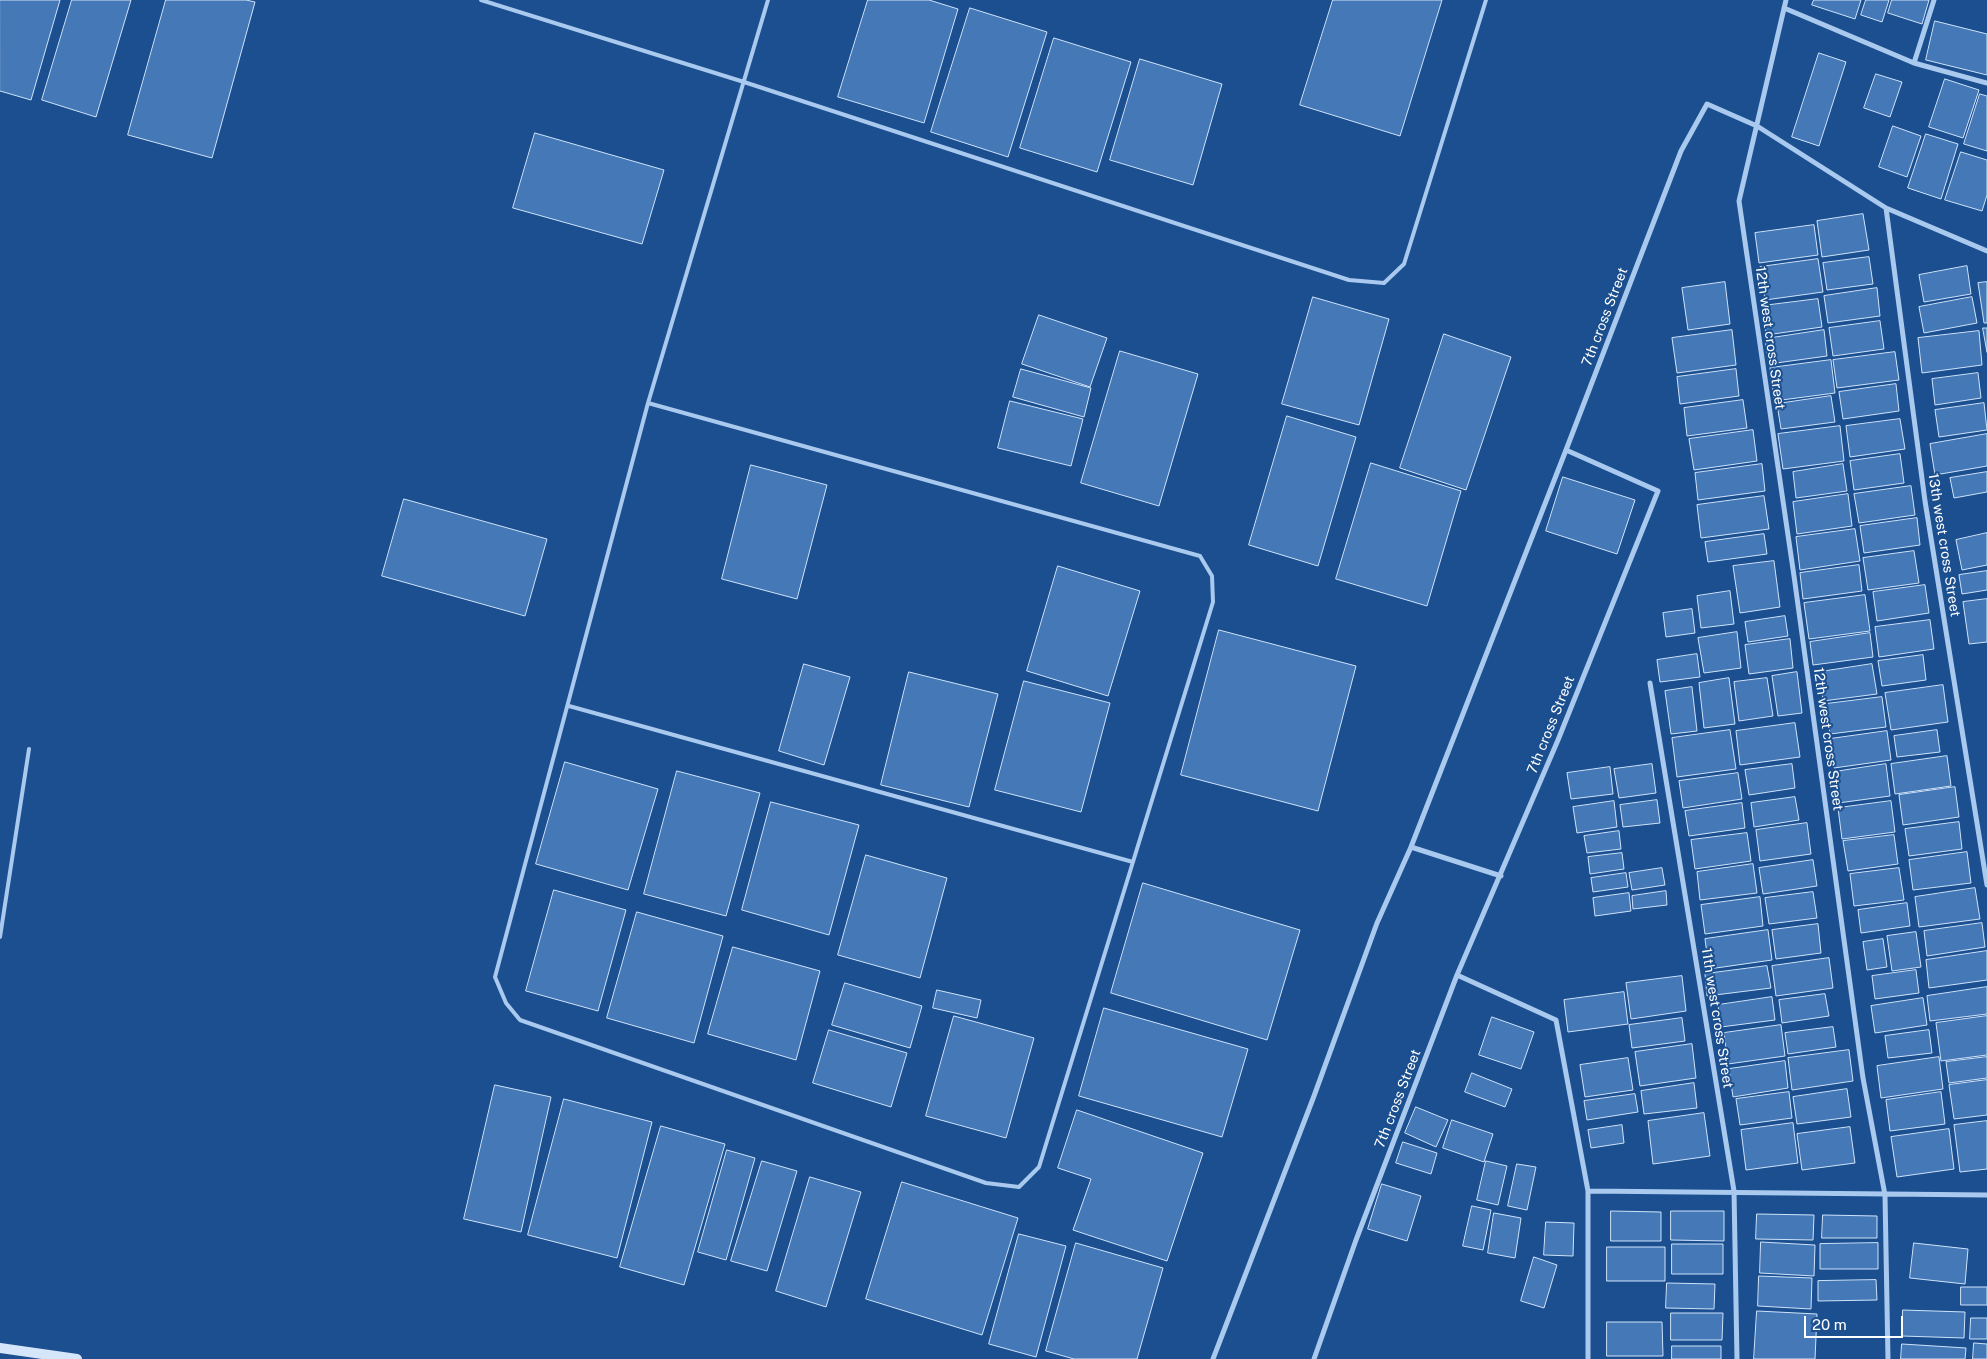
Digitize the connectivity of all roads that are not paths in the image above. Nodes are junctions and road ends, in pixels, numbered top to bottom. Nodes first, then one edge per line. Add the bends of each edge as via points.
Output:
1 (481, 0) edge
2 (768, 0) edge
3 (1486, 0) edge
4 (1786, 0) edge
5 (1934, 0) edge
6 (1784, 8) junction
7 (1914, 63) junction
8 (744, 82) junction
9 (1987, 83) edge
10 (1757, 126) junction
11 (1886, 208) junction
12 (1987, 251) edge
13 (648, 403) junction
14 (1566, 450) junction
15 (1650, 683) dead end
16 (568, 706) junction
17 (29, 749) dead end
18 (1411, 847) junction
19 (1133, 862) junction
20 (1501, 876) junction
21 (1987, 885) edge
22 (0, 937) edge
23 (1457, 976) junction
24 (1588, 1191) junction
25 (1734, 1192) junction
26 (1987, 1194) edge
27 (1885, 1195) junction
28 (0, 1348) edge
29 (77, 1359) edge
30 (1213, 1359) edge
31 (1314, 1359) edge
32 (1588, 1359) edge
33 (1737, 1359) edge
34 (1888, 1359) edge

1 - 8 lane
2 - 8 lane
3 - 8 lane via 1404,264 1384,283 1349,280
4 - 6 street, 12th west cross Street
5 - 7 street
6 - 7 street
6 - 10 street, 12th west cross Street
7 - 9 street
8 - 13 lane
10 - 11 street
10 - 14 street, 7th cross Street via 1707,104 1681,151
10 - 27 street, 12th west cross Street via 1739,201 1863,1078
11 - 12 street
11 - 21 street, 13th west cross Street via 1925,502
13 - 16 lane
13 - 19 lane via 1200,556 1212,576 1213,602
14 - 18 street
14 - 20 street, 7th cross Street via 1658,491
15 - 25 street, 11th west cross Street
16 - 19 lane
16 - 19 lane via 495,977 506,1003 520,1020 986,1183 1019,1187 1039,1167
17 - 22 lane
18 - 20 street
18 - 30 street via 1377,923
20 - 23 street, 7th cross Street
23 - 24 street via 1556,1020
23 - 31 street, 7th cross Street
24 - 25 street
24 - 32 street
25 - 27 street
25 - 33 street, 11th west cross Street
26 - 27 street
27 - 34 street, 12th west cross Street
28 - 29 main road

